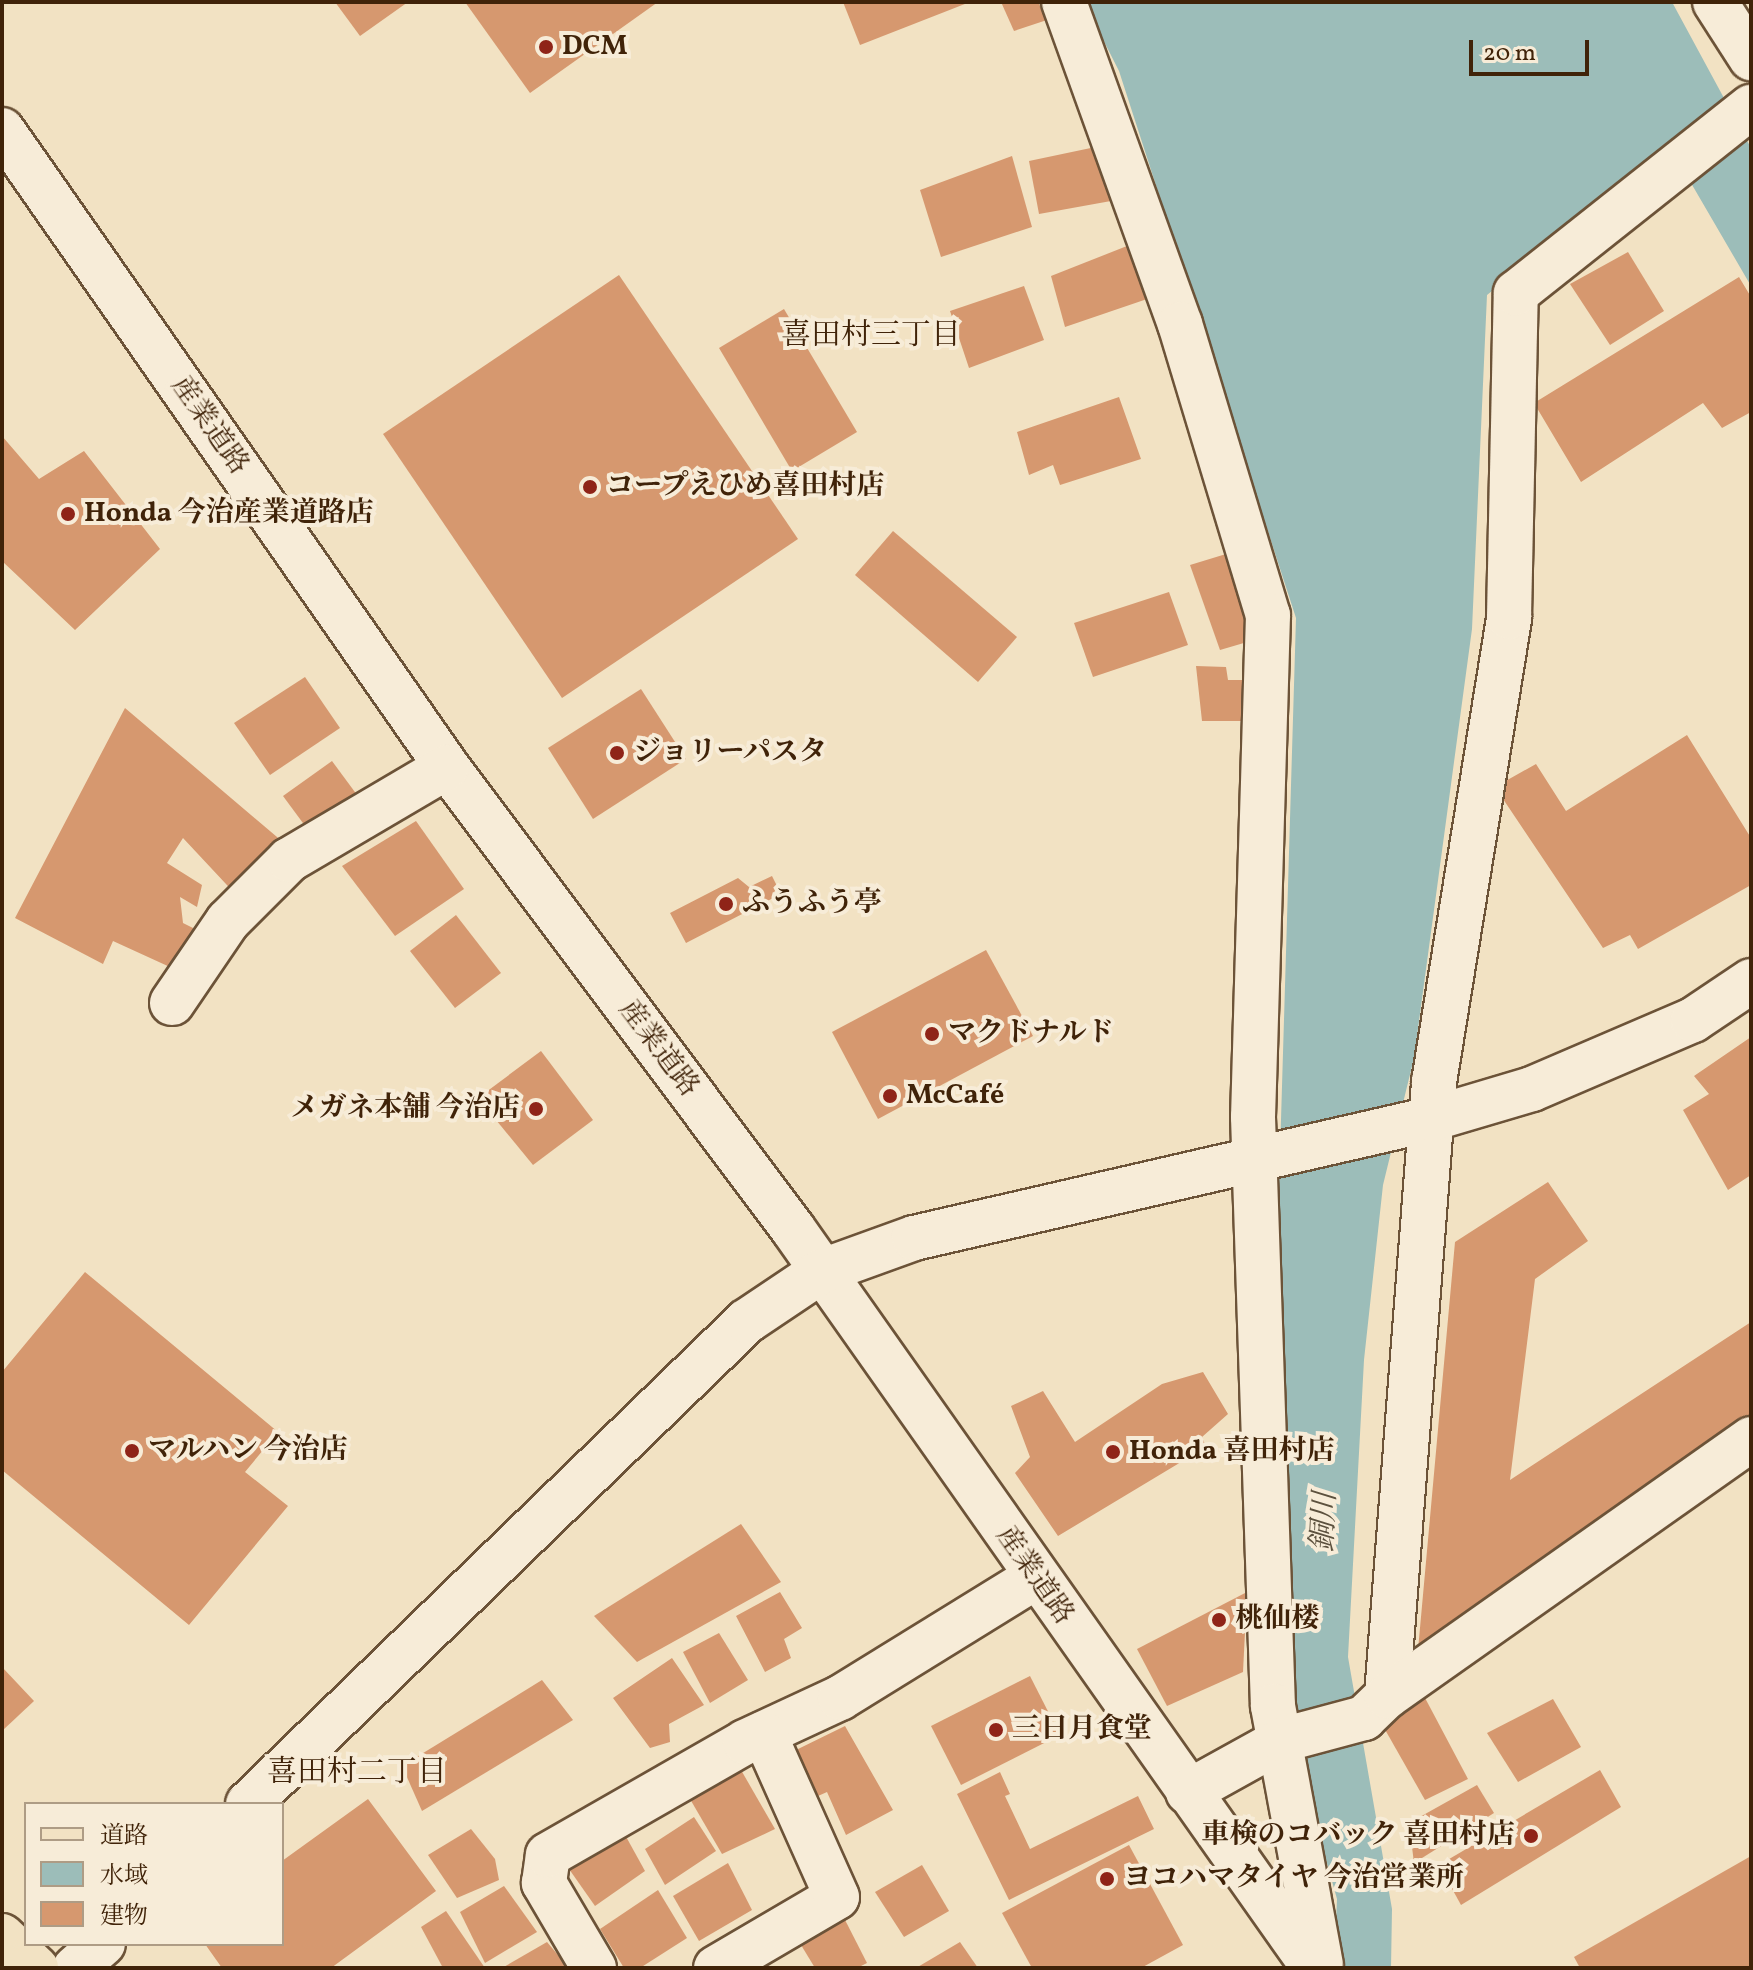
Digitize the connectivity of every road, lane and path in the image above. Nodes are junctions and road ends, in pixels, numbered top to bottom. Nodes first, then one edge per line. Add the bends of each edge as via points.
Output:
1 (1064, 2) edge
2 (1751, 107) edge
3 (2, 130) edge
4 (447, 767) junction
5 (1751, 981) edge
6 (172, 1003) dead end
7 (1431, 1119) junction
8 (1263, 1155) junction
9 (820, 1272) junction
10 (1751, 1439) edge
11 (1034, 1578) junction
12 (1387, 1696) junction
13 (764, 1734) junction
14 (1282, 1740) junction
15 (1188, 1792) junction
16 (250, 1802) edge
17 (2, 1936) edge
18 (101, 1946) edge
19 (36, 1968) edge
20 (75, 1968) edge
21 (594, 1968) edge
22 (716, 1968) edge
23 (1314, 1968) edge
24 (1321, 1968) edge

1 - 8 street via 1180,324 1268,615
2 - 7 street via 1516,293 1509,617
3 - 4 street, 産業道路
4 - 6 street via 289,860 228,921
4 - 9 street, 産業道路
5 - 7 street via 1693,1020 1631,1048 1532,1089
7 - 8 street
7 - 12 street
8 - 9 street via 914,1238
8 - 14 street via 1273,1706
9 - 11 street, 産業道路
9 - 16 street via 747,1321
10 - 12 street
11 - 13 street via 840,1698
11 - 15 street, 産業道路
12 - 14 street via 1364,1718
13 - 21 street via 548,1855 544,1883
13 - 22 street via 837,1897
14 - 15 street
14 - 24 street
15 - 23 street, 産業道路
17 - 19 main road
18 - 20 street

